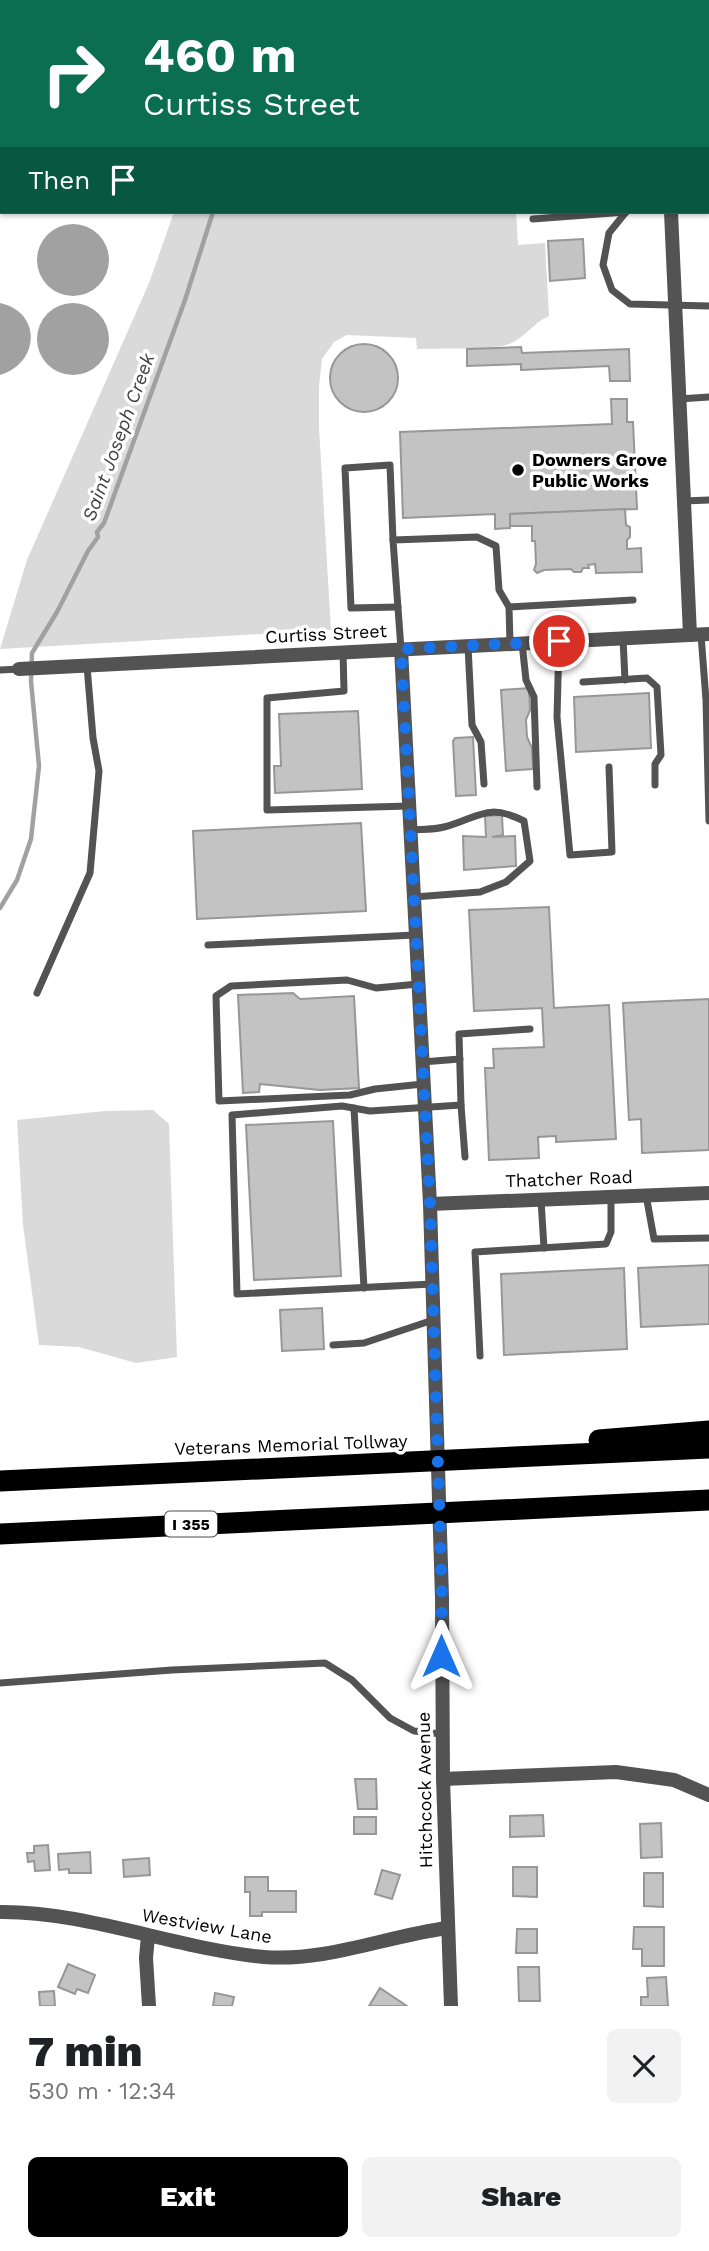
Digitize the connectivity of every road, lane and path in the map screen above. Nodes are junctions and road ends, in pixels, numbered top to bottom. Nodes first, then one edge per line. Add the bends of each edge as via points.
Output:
1 (600, 214) edge
2 (625, 214) edge
3 (671, 214) edge
4 (533, 219) dead end
5 (675, 305) junction
6 (709, 306) edge
7 (709, 397) edge
8 (678, 399) junction
9 (709, 500) edge
10 (684, 501) junction
11 (393, 540) junction
12 (634, 600) dead end
13 (398, 607) junction
14 (509, 607) junction
15 (700, 635) edge
16 (623, 637) junction
17 (559, 641) junction
18 (516, 643) junction
19 (468, 645) junction
20 (401, 649) junction
21 (343, 652) junction
22 (87, 665) junction
23 (19, 668) joint
24 (0, 670) edge
25 (625, 680) junction
26 (583, 682) dead end
27 (707, 700) edge
28 (609, 767) dead end
29 (484, 784) dead end
30 (655, 785) dead end
31 (537, 787) dead end
32 (409, 806) junction
33 (709, 821) edge
34 (410, 830) junction
35 (413, 897) junction
36 (415, 935) junction
37 (208, 945) dead end
38 (418, 984) junction
39 (37, 992) dead end
40 (530, 1029) dead end
41 (460, 1059) junction
42 (422, 1062) junction
43 (423, 1084) junction
44 (461, 1105) junction
45 (425, 1107) junction
46 (354, 1108) junction
47 (465, 1157) dead end
48 (709, 1193) edge
49 (646, 1195) junction
50 (611, 1197) junction
51 (541, 1200) junction
52 (430, 1204) junction
53 (709, 1238) edge
54 (544, 1248) junction
55 (433, 1284) junction
56 (364, 1288) junction
57 (434, 1320) junction
58 (332, 1345) dead end
59 (480, 1356) dead end
60 (709, 1430) edge
61 (709, 1448) edge
62 (538, 1457) junction
63 (0, 1481) edge
64 (709, 1500) edge
65 (0, 1534) edge
66 (0, 1683) edge
67 (442, 1734) junction
68 (443, 1779) junction
69 (709, 1795) edge
70 (0, 1912) edge
71 (448, 1928) junction
72 (148, 1936) junction
73 (149, 2006) edge
74 (452, 2006) edge

1 - 4 lane
2 - 5 lane via 609,233 603,265 612,290 630,304
3 - 5 street
5 - 6 lane
5 - 8 street
7 - 8 lane
8 - 10 street
9 - 10 lane
10 - 15 street
11 - 13 lane
11 - 13 lane via 390,465 345,468 352,608
11 - 14 lane via 477,537 496,546 499,590
12 - 14 lane
13 - 20 lane
14 - 18 lane
15 - 16 street, Curtiss Street
15 - 27 lane
16 - 17 street, Curtiss Street
16 - 25 lane
17 - 18 street, Curtiss Street
17 - 28 lane via 557,717 570,855 612,852
18 - 19 street, Curtiss Street
18 - 31 lane via 534,697
19 - 20 street, Curtiss Street
19 - 29 lane via 472,725 481,743
20 - 21 street, Curtiss Street
20 - 32 street, Hitchcock Avenue
21 - 22 street, Curtiss Street
21 - 32 lane via 344,691 267,698 267,810
22 - 23 street, Curtiss Street
22 - 39 lane via 99,771 90,873
23 - 24 lane
25 - 26 lane
25 - 30 lane via 647,678 657,687 661,755 655,764
27 - 33 lane
32 - 34 street, Hitchcock Avenue
34 - 35 street, Hitchcock Avenue
34 - 35 lane via 444,827 475,814 505,811 524,821 530,861 506,882 480,892
35 - 36 street, Hitchcock Avenue
36 - 37 lane
36 - 38 street, Hitchcock Avenue
38 - 42 street, Hitchcock Avenue
38 - 43 lane via 376,988 347,980 231,986 216,996 219,1101 350,1095
40 - 41 lane via 459,1034
41 - 42 lane
41 - 44 lane
42 - 43 street, Hitchcock Avenue
43 - 45 street, Hitchcock Avenue
44 - 45 lane
44 - 47 lane
45 - 46 lane
45 - 52 street, Hitchcock Avenue
46 - 56 lane
46 - 56 lane via 232,1115 237,1294
48 - 49 street, Thatcher Road
49 - 50 street, Thatcher Road
49 - 53 lane via 654,1239
50 - 51 street, Thatcher Road
50 - 54 lane via 607,1244
51 - 52 street, Thatcher Road
51 - 54 lane
52 - 55 street, Hitchcock Avenue
54 - 59 lane via 475,1252
55 - 56 lane
55 - 57 street, Hitchcock Avenue
57 - 58 lane via 364,1343
57 - 67 street, Hitchcock Avenue
60 - 62 highway via 598,1440
61 - 62 highway, Veterans Memorial Tollway
62 - 63 highway, Veterans Memorial Tollway
64 - 65 highway, I 355
66 - 67 lane via 325,1663 352,1680 390,1718 415,1731
67 - 68 street, Hitchcock Avenue
68 - 69 street via 616,1772 674,1780
68 - 71 street, Hitchcock Avenue
70 - 72 street, Westview Lane via 47,1916
71 - 72 street, Westview Lane via 294,1958 243,1954
71 - 74 street, Hitchcock Avenue
72 - 73 street

